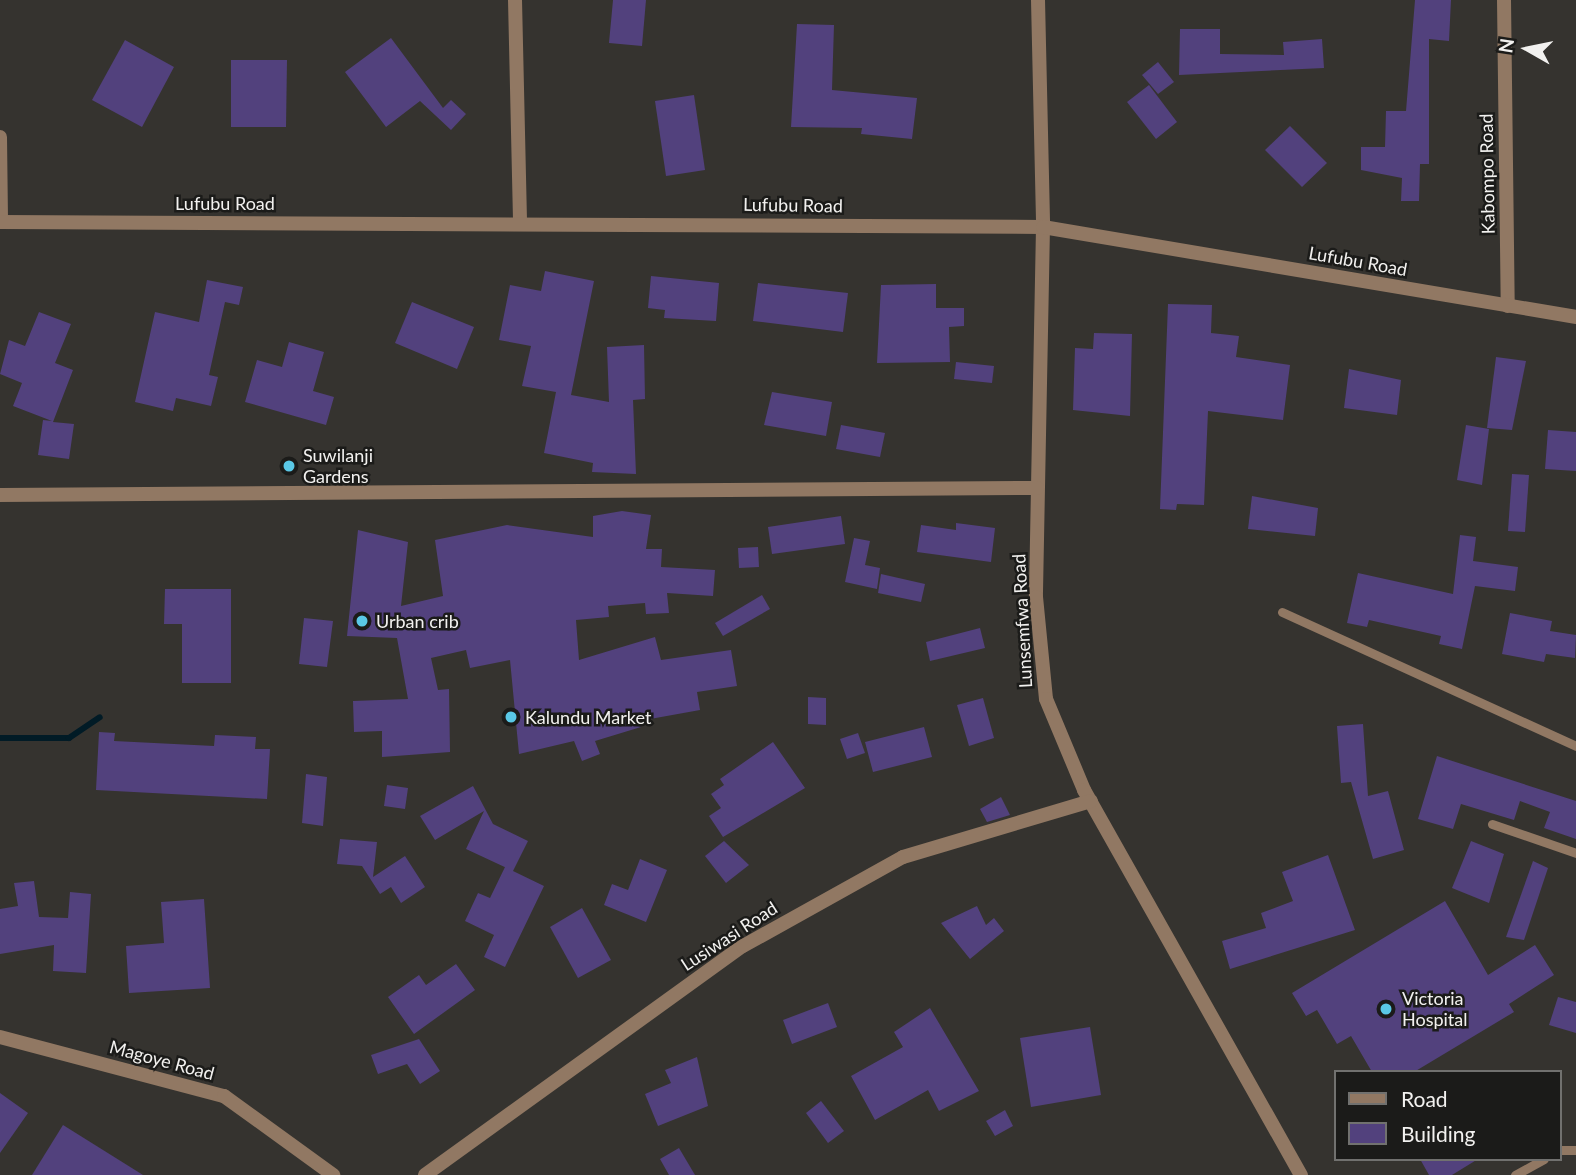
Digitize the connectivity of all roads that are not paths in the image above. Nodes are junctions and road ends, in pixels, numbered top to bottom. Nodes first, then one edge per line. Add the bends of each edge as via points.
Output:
1 (515, 0) edge
2 (1038, 0) edge
3 (1504, 0) edge
4 (0, 137) edge
5 (520, 221) junction
6 (1, 222) edge
7 (1044, 227) junction
8 (1508, 306) junction
9 (1576, 317) edge
10 (1037, 488) junction
11 (0, 495) edge
12 (1282, 612) dead end
13 (1576, 746) edge
14 (1091, 802) junction
15 (1492, 824) dead end
16 (1576, 853) edge
17 (0, 1037) edge
18 (1540, 1161) edge
19 (333, 1175) edge
20 (425, 1175) edge
21 (1301, 1175) edge
22 (1515, 1175) edge

1 - 5 street
2 - 7 street, Lunsemfwa Road
3 - 8 street, Kabompo Road
4 - 6 street
5 - 6 street, Lufubu Road
5 - 7 street, Lufubu Road
7 - 8 street, Lufubu Road
7 - 10 street, Lunsemfwa Road
8 - 9 street, Lufubu Road
10 - 11 street
10 - 14 street, Lunsemfwa Road via 1036,597 1046,699
12 - 13 lane
14 - 20 street, Lusiwasi Road via 903,857 743,946
14 - 21 street, Lunsemfwa Road
15 - 16 lane
17 - 19 street, Magoye Road via 223,1096
18 - 22 lane

